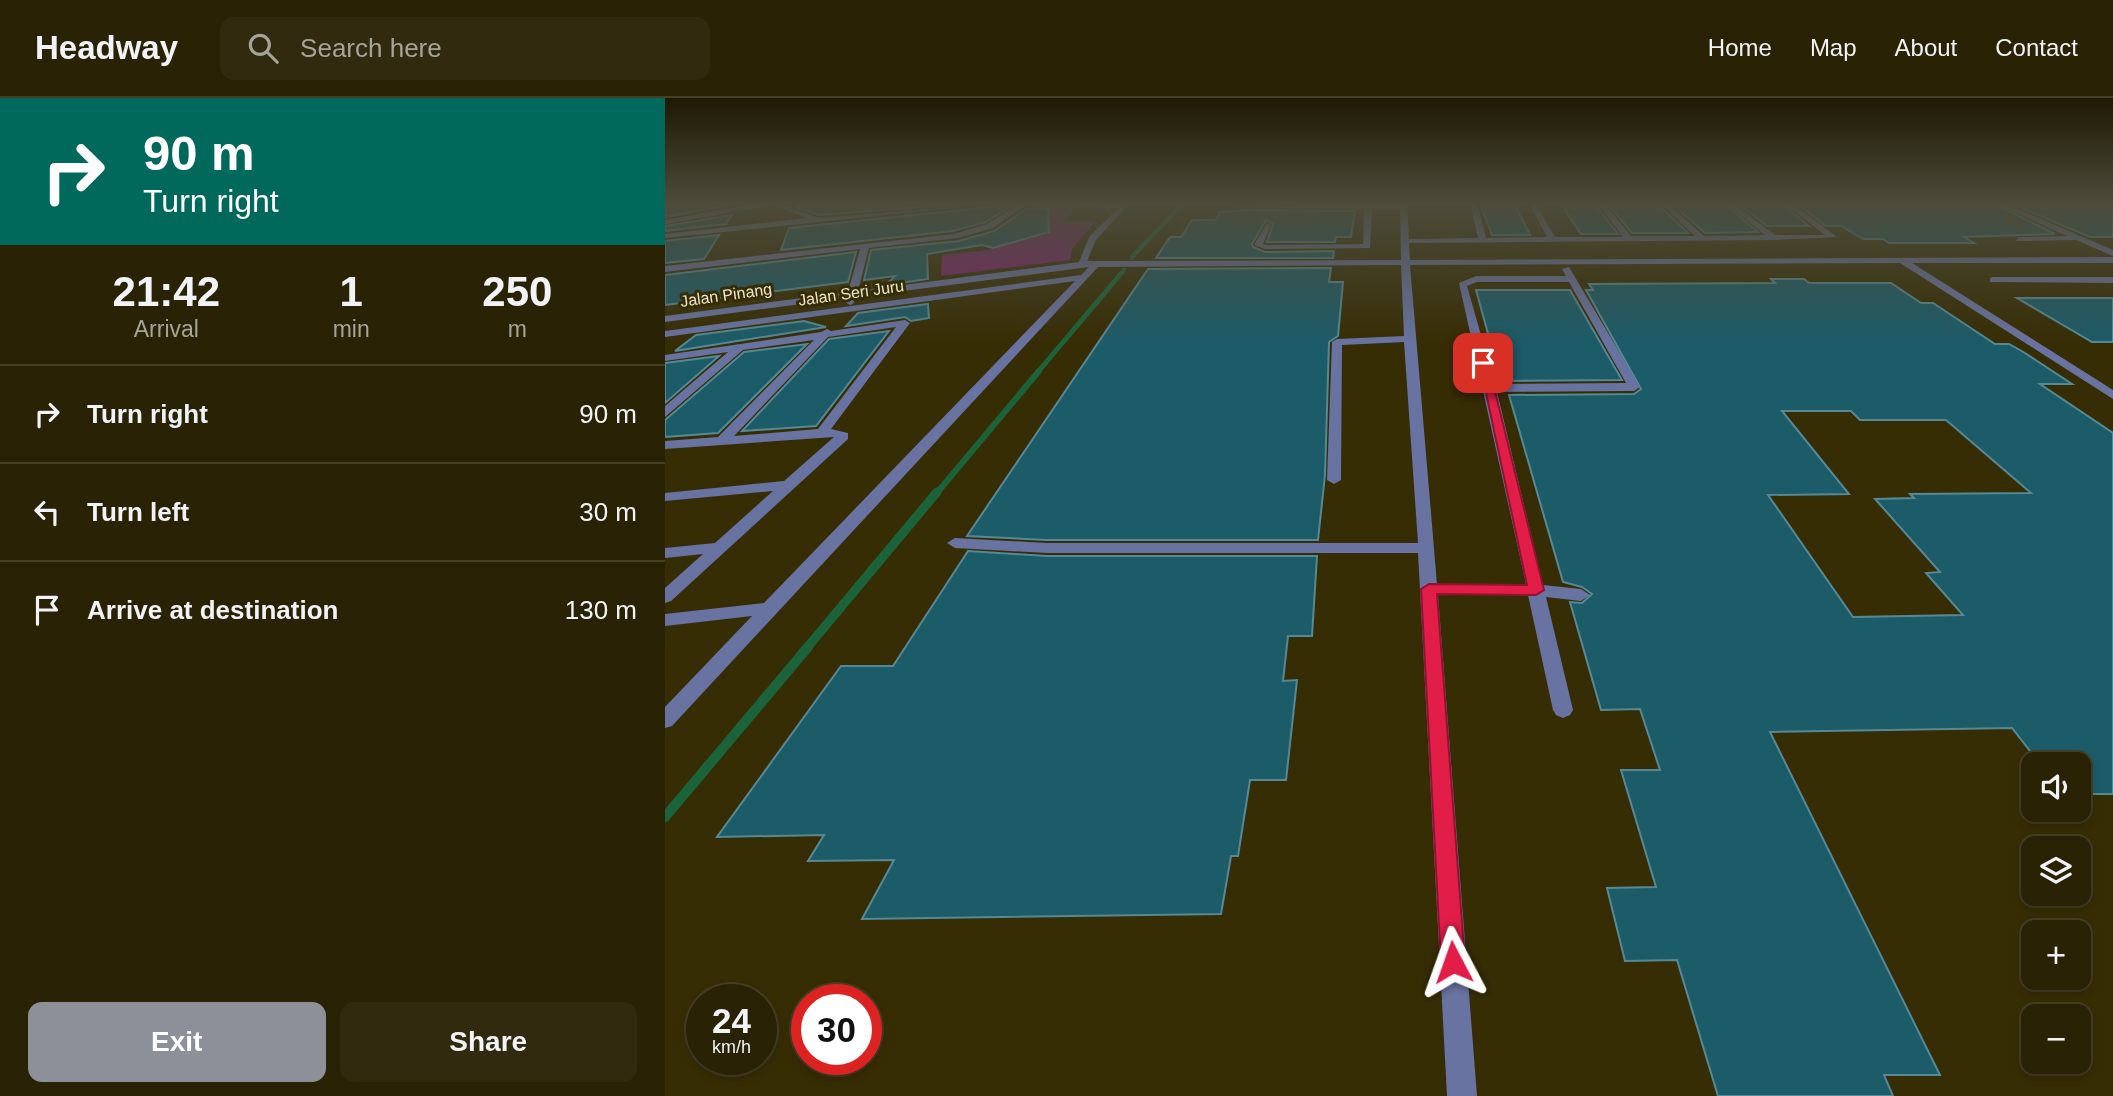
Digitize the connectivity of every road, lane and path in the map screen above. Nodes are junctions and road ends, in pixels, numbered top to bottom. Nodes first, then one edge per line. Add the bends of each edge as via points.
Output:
1 (834, 250) edge
2 (864, 250) edge
3 (1090, 250) edge
4 (1417, 250) edge
5 (1406, 251) junction
6 (2113, 260) edge
7 (1562, 261) junction
8 (1902, 261) junction
9 (1087, 268) junction
10 (665, 269) edge
11 (1572, 279) junction
12 (1993, 280) dead end
13 (2113, 280) edge
14 (853, 289) junction
15 (665, 308) edge
16 (848, 309) junction
17 (665, 318) edge
18 (687, 331) junction
19 (665, 334) edge
20 (824, 335) junction
21 (1409, 339) junction
22 (740, 347) junction
23 (665, 348) edge
24 (665, 358) edge
25 (1490, 388) junction
26 (2113, 395) edge
27 (665, 413) edge
28 (822, 432) junction
29 (722, 440) junction
30 (665, 445) edge
31 (1334, 480) dead end
32 (790, 485) junction
33 (665, 497) edge
34 (955, 543) dead end
35 (721, 548) junction
36 (1426, 548) junction
37 (665, 553) edge
38 (1429, 589) junction
39 (1536, 590) junction
40 (1581, 595) dead end
41 (665, 597) edge
42 (767, 609) junction
43 (665, 620) edge
44 (1563, 709) dead end
45 (665, 720) edge
46 (1462, 1096) edge

1 - 10 street
2 - 14 street
3 - 9 street
4 - 5 street
5 - 7 street
5 - 9 street
5 - 21 street
6 - 8 street
7 - 8 street
7 - 11 street
8 - 26 street
9 - 14 street, Jalan Pinang
9 - 16 street, Jalan Seri Juru
9 - 42 street
11 - 25 street via 1476,279 1462,285
11 - 25 street via 1634,387
12 - 13 street
14 - 15 street
14 - 16 street
14 - 17 street, Jalan Pinang
16 - 18 street, Jalan Seri Juru
16 - 20 street
18 - 19 street, Jalan Seri Juru
18 - 23 street
20 - 22 street
20 - 28 street via 905,323
20 - 29 street
21 - 31 street via 1337,342
21 - 36 street
22 - 24 street
22 - 27 street
25 - 39 street
28 - 29 street
28 - 32 street via 843,436
29 - 30 street
32 - 33 street
32 - 35 street
34 - 36 street via 1047,548
35 - 37 street
35 - 41 street
36 - 38 street
38 - 39 street
38 - 46 street
39 - 40 street
39 - 44 street
42 - 43 street
42 - 45 street

